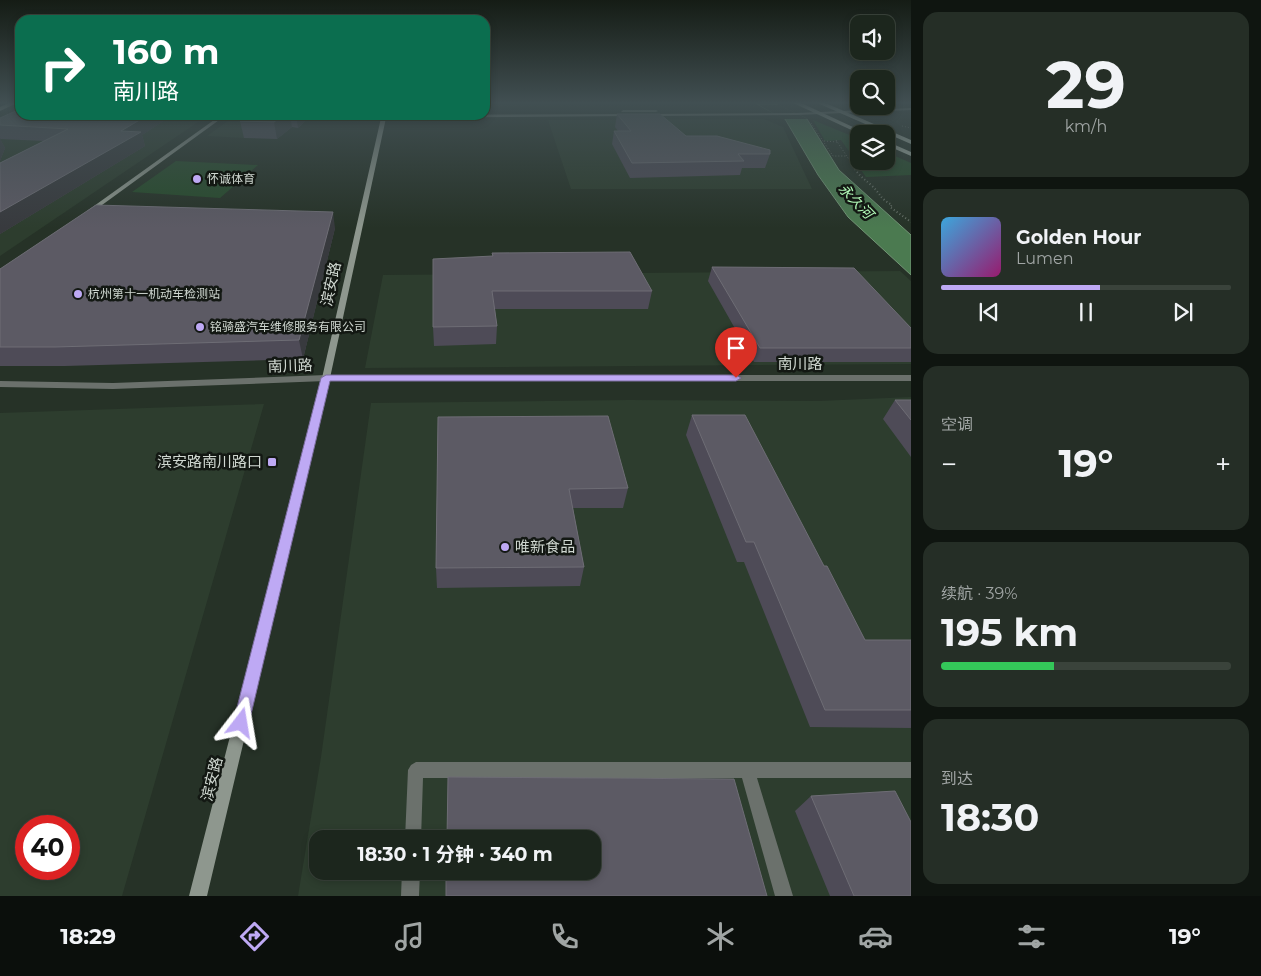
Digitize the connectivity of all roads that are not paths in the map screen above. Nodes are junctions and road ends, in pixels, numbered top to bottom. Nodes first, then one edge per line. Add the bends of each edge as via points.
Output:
1 (184, 144) edge
2 (377, 144) edge
3 (895, 147) edge
4 (911, 154) edge
5 (80, 218) edge
6 (326, 378) junction
7 (911, 378) edge
8 (0, 384) edge
9 (746, 770) junction
10 (911, 770) edge
11 (413, 830) edge
12 (411, 880) edge
13 (198, 896) edge
14 (410, 896) edge
15 (784, 896) edge

1 - 5 main road
2 - 6 main road, 滨安路
3 - 4 main road
6 - 7 street, 南川路
6 - 8 street, 南川路 via 113,386
6 - 13 main road, 滨安路
9 - 10 street
9 - 11 street via 416,770
9 - 15 street
12 - 14 street

